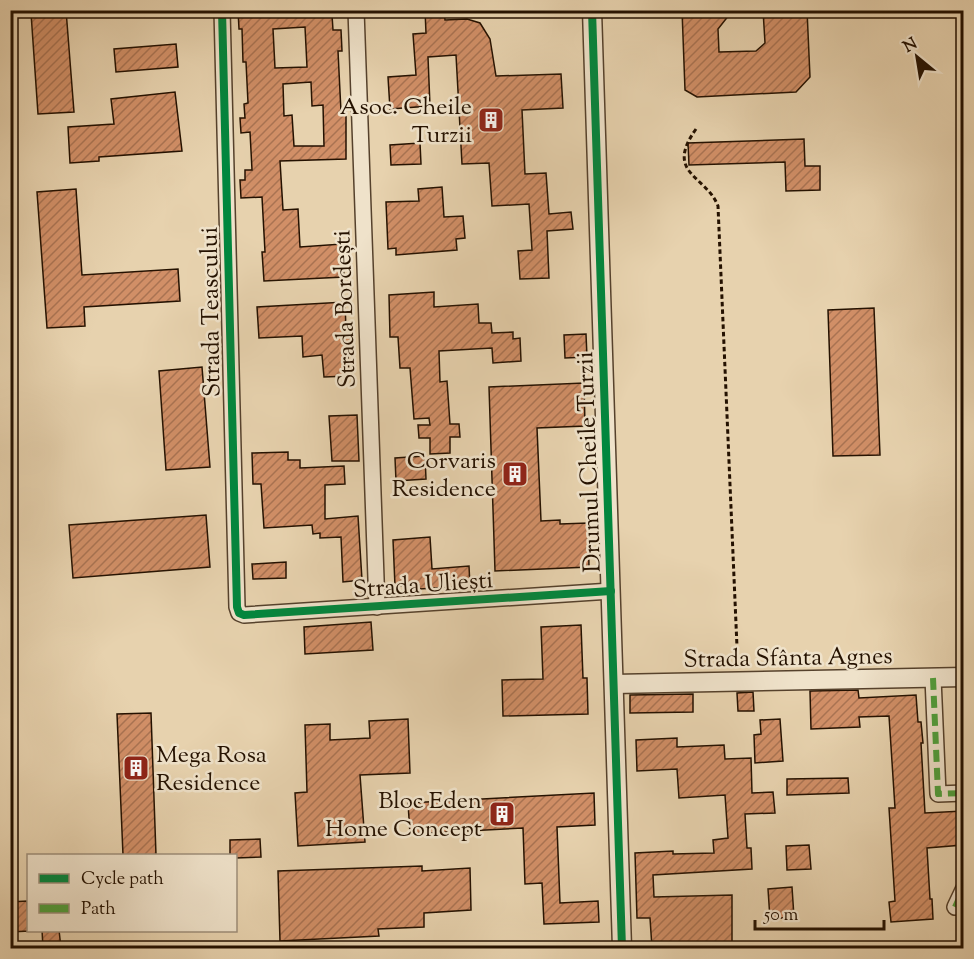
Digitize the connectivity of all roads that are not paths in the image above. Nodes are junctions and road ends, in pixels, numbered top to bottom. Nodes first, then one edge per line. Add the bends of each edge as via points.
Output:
1 (222, 10) edge
2 (356, 10) edge
3 (592, 10) edge
4 (611, 591) junction
5 (377, 607) junction
6 (239, 613) joint
7 (963, 677) edge
8 (933, 678) junction
9 (614, 684) junction
10 (963, 793) edge
11 (963, 888) edge
12 (955, 906) dead end
13 (622, 948) edge

1 - 6 street, Strada Teascului
2 - 5 street, Strada Bordești
3 - 4 street, Drumul Cheile Turzii
4 - 5 street, Strada Uliești
4 - 9 street, Drumul Cheile Turzii
5 - 6 street, Strada Uliești
7 - 8 street, Strada Sfânta Agnes
8 - 9 street, Strada Sfânta Agnes
8 - 10 street via 938,794
9 - 13 street, Drumul Cheile Turzii
11 - 12 street

